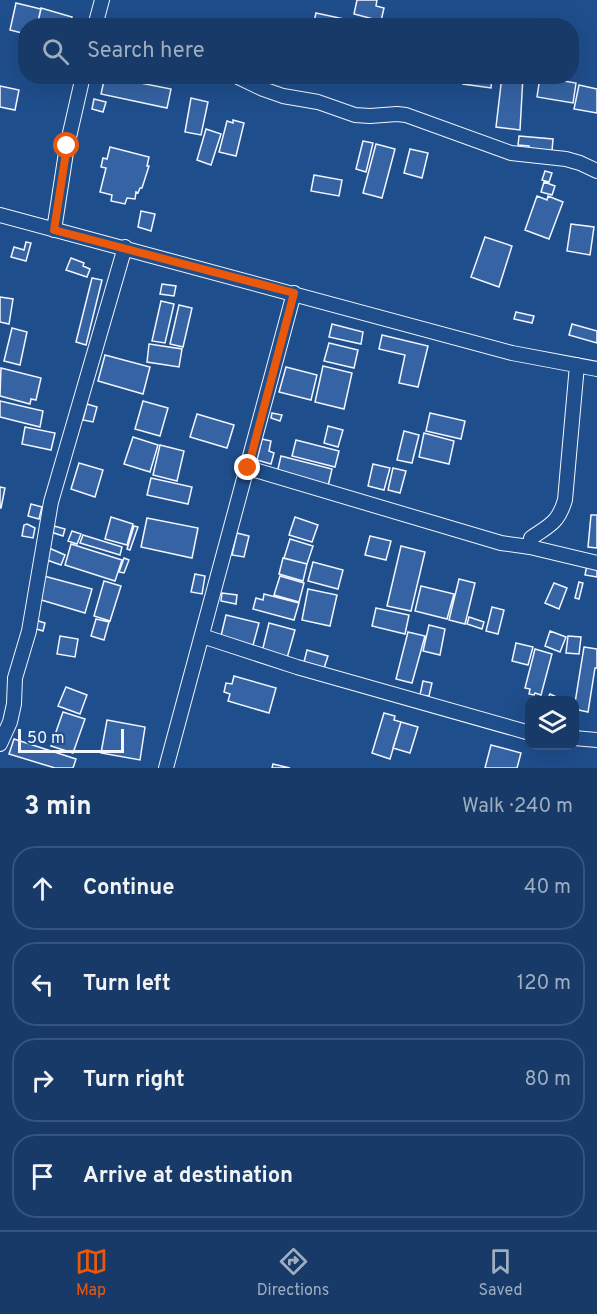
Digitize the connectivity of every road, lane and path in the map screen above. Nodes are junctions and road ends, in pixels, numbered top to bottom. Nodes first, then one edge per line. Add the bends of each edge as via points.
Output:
1 (102, 0) edge
2 (98, 18) edge
3 (81, 84) edge
4 (253, 84) edge
5 (597, 171) edge
6 (0, 215) edge
7 (54, 230) junction
8 (125, 247) junction
9 (294, 293) junction
10 (577, 365) junction
11 (597, 369) edge
12 (248, 468) junction
13 (530, 547) junction
14 (597, 563) edge
15 (202, 636) junction
16 (525, 732) edge
17 (579, 738) edge
18 (597, 740) edge
19 (0, 744) edge
20 (166, 768) edge

1 - 2 street
3 - 7 street
4 - 5 street via 355,115 406,116 511,153 566,159
6 - 7 street
7 - 8 street
8 - 9 street
8 - 19 street via 51,502 29,631 15,678 14,704
9 - 10 street via 513,353
9 - 12 street
10 - 11 street
10 - 13 street via 565,500 560,516 531,538
12 - 13 street via 501,543
12 - 15 street
13 - 14 street
15 - 16 street
15 - 20 street
17 - 18 street

